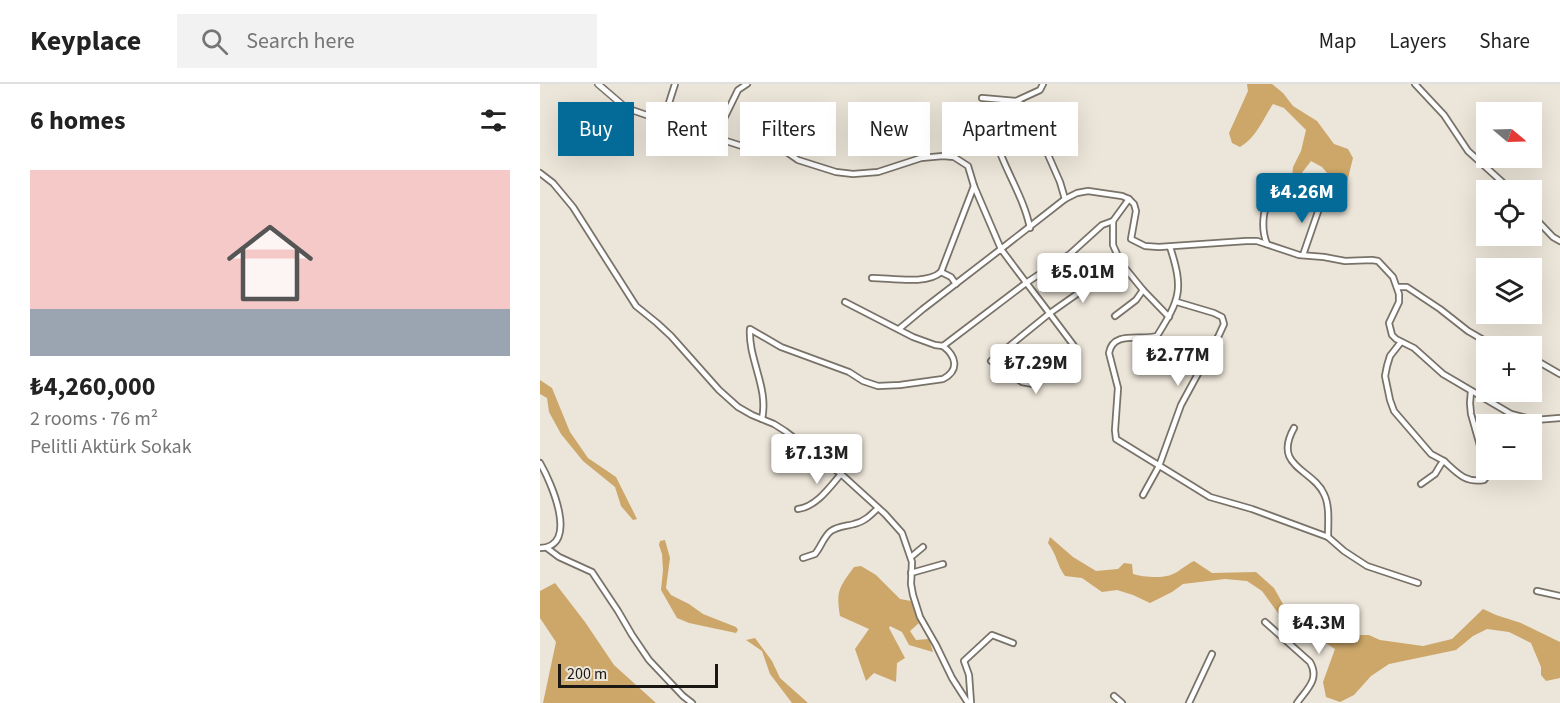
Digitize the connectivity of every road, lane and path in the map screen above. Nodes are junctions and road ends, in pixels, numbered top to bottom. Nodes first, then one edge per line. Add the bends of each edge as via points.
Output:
1 (600, 84) edge
2 (675, 84) edge
3 (747, 84) edge
4 (1043, 84) edge
5 (1415, 84) edge
6 (982, 98) dead end
7 (1016, 101) joint
8 (669, 102) edge
9 (728, 110) edge
10 (646, 115) edge
11 (728, 142) edge
12 (1002, 156) edge
13 (1049, 156) edge
14 (540, 173) edge
15 (1500, 180) edge
16 (974, 186) junction
17 (1276, 189) dead end
18 (1065, 199) junction
19 (1129, 199) junction
20 (1322, 200) dead end
21 (1113, 220) junction
22 (1542, 225) edge
23 (1030, 228) junction
24 (1560, 241) edge
25 (1267, 244) junction
26 (1170, 247) junction
27 (1001, 249) junction
28 (1303, 255) junction
29 (1121, 263) junction
30 (941, 272) junction
31 (872, 278) dead end
32 (1026, 283) junction
33 (956, 284) junction
34 (1397, 286) junction
35 (1143, 290) junction
36 (844, 302) dead end
37 (1177, 302) junction
38 (1050, 313) junction
39 (1115, 316) dead end
40 (1169, 317) junction
41 (899, 330) junction
42 (1477, 336) edge
43 (1401, 342) junction
44 (943, 346) junction
45 (1542, 364) edge
46 (1560, 374) edge
47 (1471, 391) junction
48 (1560, 418) edge
49 (762, 419) junction
50 (1294, 428) dead end
51 (1476, 431) edge
52 (1444, 461) junction
53 (540, 463) edge
54 (1159, 466) junction
55 (841, 474) junction
56 (1476, 480) edge
57 (1421, 484) dead end
58 (1143, 495) dead end
59 (878, 508) junction
60 (798, 509) dead end
61 (1328, 537) junction
62 (923, 547) dead end
63 (540, 548) edge
64 (547, 548) junction
65 (911, 557) junction
66 (803, 558) dead end
67 (943, 564) dead end
68 (911, 573) junction
69 (1418, 583) dead end
70 (1537, 591) dead end
71 (1560, 596) edge
72 (1265, 622) dead end
73 (1013, 643) dead end
74 (1212, 654) dead end
75 (1114, 696) dead end
76 (692, 703) edge
77 (969, 703) edge
78 (1122, 703) edge
79 (1189, 703) edge
80 (1297, 703) edge

1 - 10 street via 626,108
2 - 8 street
3 - 9 street via 738,90
4 - 7 street via 1040,90
5 - 15 street via 1444,115 1468,151
6 - 7 street
11 - 16 street via 748,148 773,148 798,160 853,174 878,172 921,158 954,157 968,166
12 - 23 street
13 - 18 street
14 - 49 street via 573,207 636,306 671,336 734,404
16 - 27 street
16 - 30 street
17 - 25 street via 1267,201 1263,234
18 - 19 street via 1088,191
18 - 23 street
19 - 21 street
19 - 26 street via 1136,211 1131,239 1145,246
20 - 28 street
21 - 29 street via 1113,245
21 - 32 street
22 - 24 street
23 - 27 street
25 - 26 street via 1246,241
25 - 28 street
26 - 37 street via 1179,278
27 - 32 street
27 - 33 street
28 - 34 street via 1378,261
29 - 35 street
29 - 38 street
30 - 31 street via 932,278 915,280
30 - 33 street
32 - 38 street
32 - 44 street
33 - 41 street
34 - 42 street via 1407,287
34 - 43 street via 1399,302 1389,323 1392,335
35 - 39 street
35 - 40 street
36 - 41 street
37 - 40 street
37 - 54 street via 1214,313 1222,317 1224,324 1181,405
38 - 38 street via 991,361 1022,382 1033,384 1077,350
40 - 54 street via 1157,336 1119,339 1109,353 1119,388 1116,439
41 - 44 street
43 - 47 street
43 - 52 street via 1387,366 1390,400 1394,411 1431,453
44 - 49 street via 954,358 948,376 878,386 781,347 750,329 765,406
45 - 46 street
47 - 48 street via 1511,414 1535,420
47 - 51 street
49 - 55 street via 785,431
50 - 61 street via 1288,437 1290,458 1324,494
52 - 56 street via 1469,480
52 - 57 street
53 - 64 street via 555,496 560,528 560,536
54 - 58 street
54 - 61 street via 1210,498
55 - 59 street
55 - 60 street via 820,498
59 - 65 street via 902,533
59 - 66 street via 856,524 831,531 815,554
61 - 69 street via 1367,566
62 - 65 street
63 - 64 street
64 - 76 street via 592,572 649,660
65 - 68 street
67 - 68 street
68 - 77 street via 920,617
70 - 71 street
72 - 80 street via 1313,668 1313,680
73 - 77 street via 992,635 964,661 969,675
74 - 79 street
75 - 78 street

